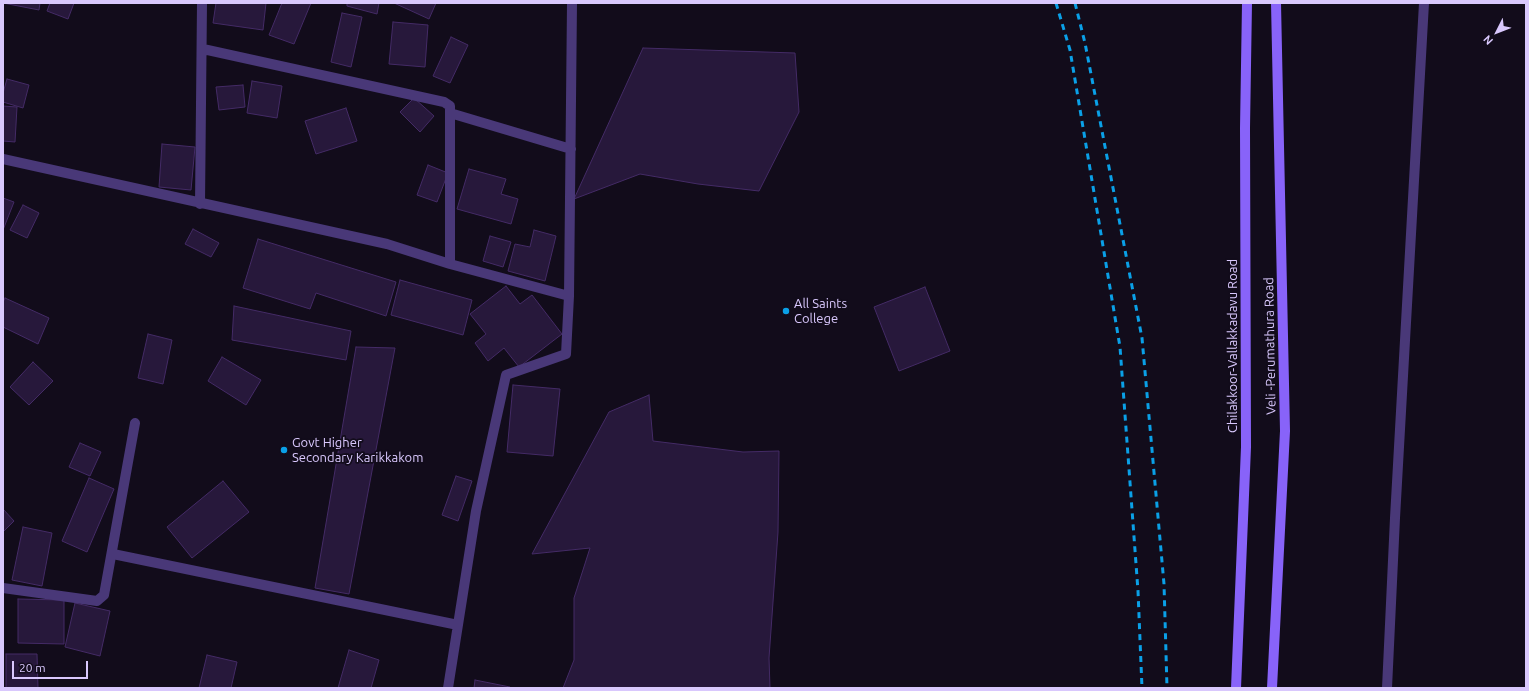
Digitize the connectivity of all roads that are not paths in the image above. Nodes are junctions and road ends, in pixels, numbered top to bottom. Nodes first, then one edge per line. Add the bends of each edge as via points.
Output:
1 (202, 3) edge
2 (572, 3) edge
3 (1247, 3) edge
4 (1276, 3) edge
5 (1424, 3) edge
6 (203, 50) junction
7 (450, 113) junction
8 (571, 149) junction
9 (3, 159) edge
10 (200, 204) junction
11 (450, 264) junction
12 (569, 296) junction
13 (135, 423) dead end
14 (113, 554) junction
15 (3, 588) edge
16 (458, 625) junction
17 (448, 688) edge
18 (1236, 688) edge
19 (1272, 688) edge
20 (1387, 688) edge

1 - 6 street
2 - 8 street
3 - 18 main road, Chilakkoor-Vallakkadavu Road via 1246,447
4 - 19 main road, Veli -Perumathura Road via 1285,431
5 - 20 street via 1394,518
6 - 7 street via 444,102 450,106
6 - 10 street
7 - 8 street
7 - 11 street
8 - 12 street
9 - 10 street
10 - 11 street via 387,244
11 - 12 street
12 - 16 street via 566,354 506,375 476,511
13 - 14 street
14 - 15 street via 104,595 97,600
14 - 16 street
16 - 17 street

